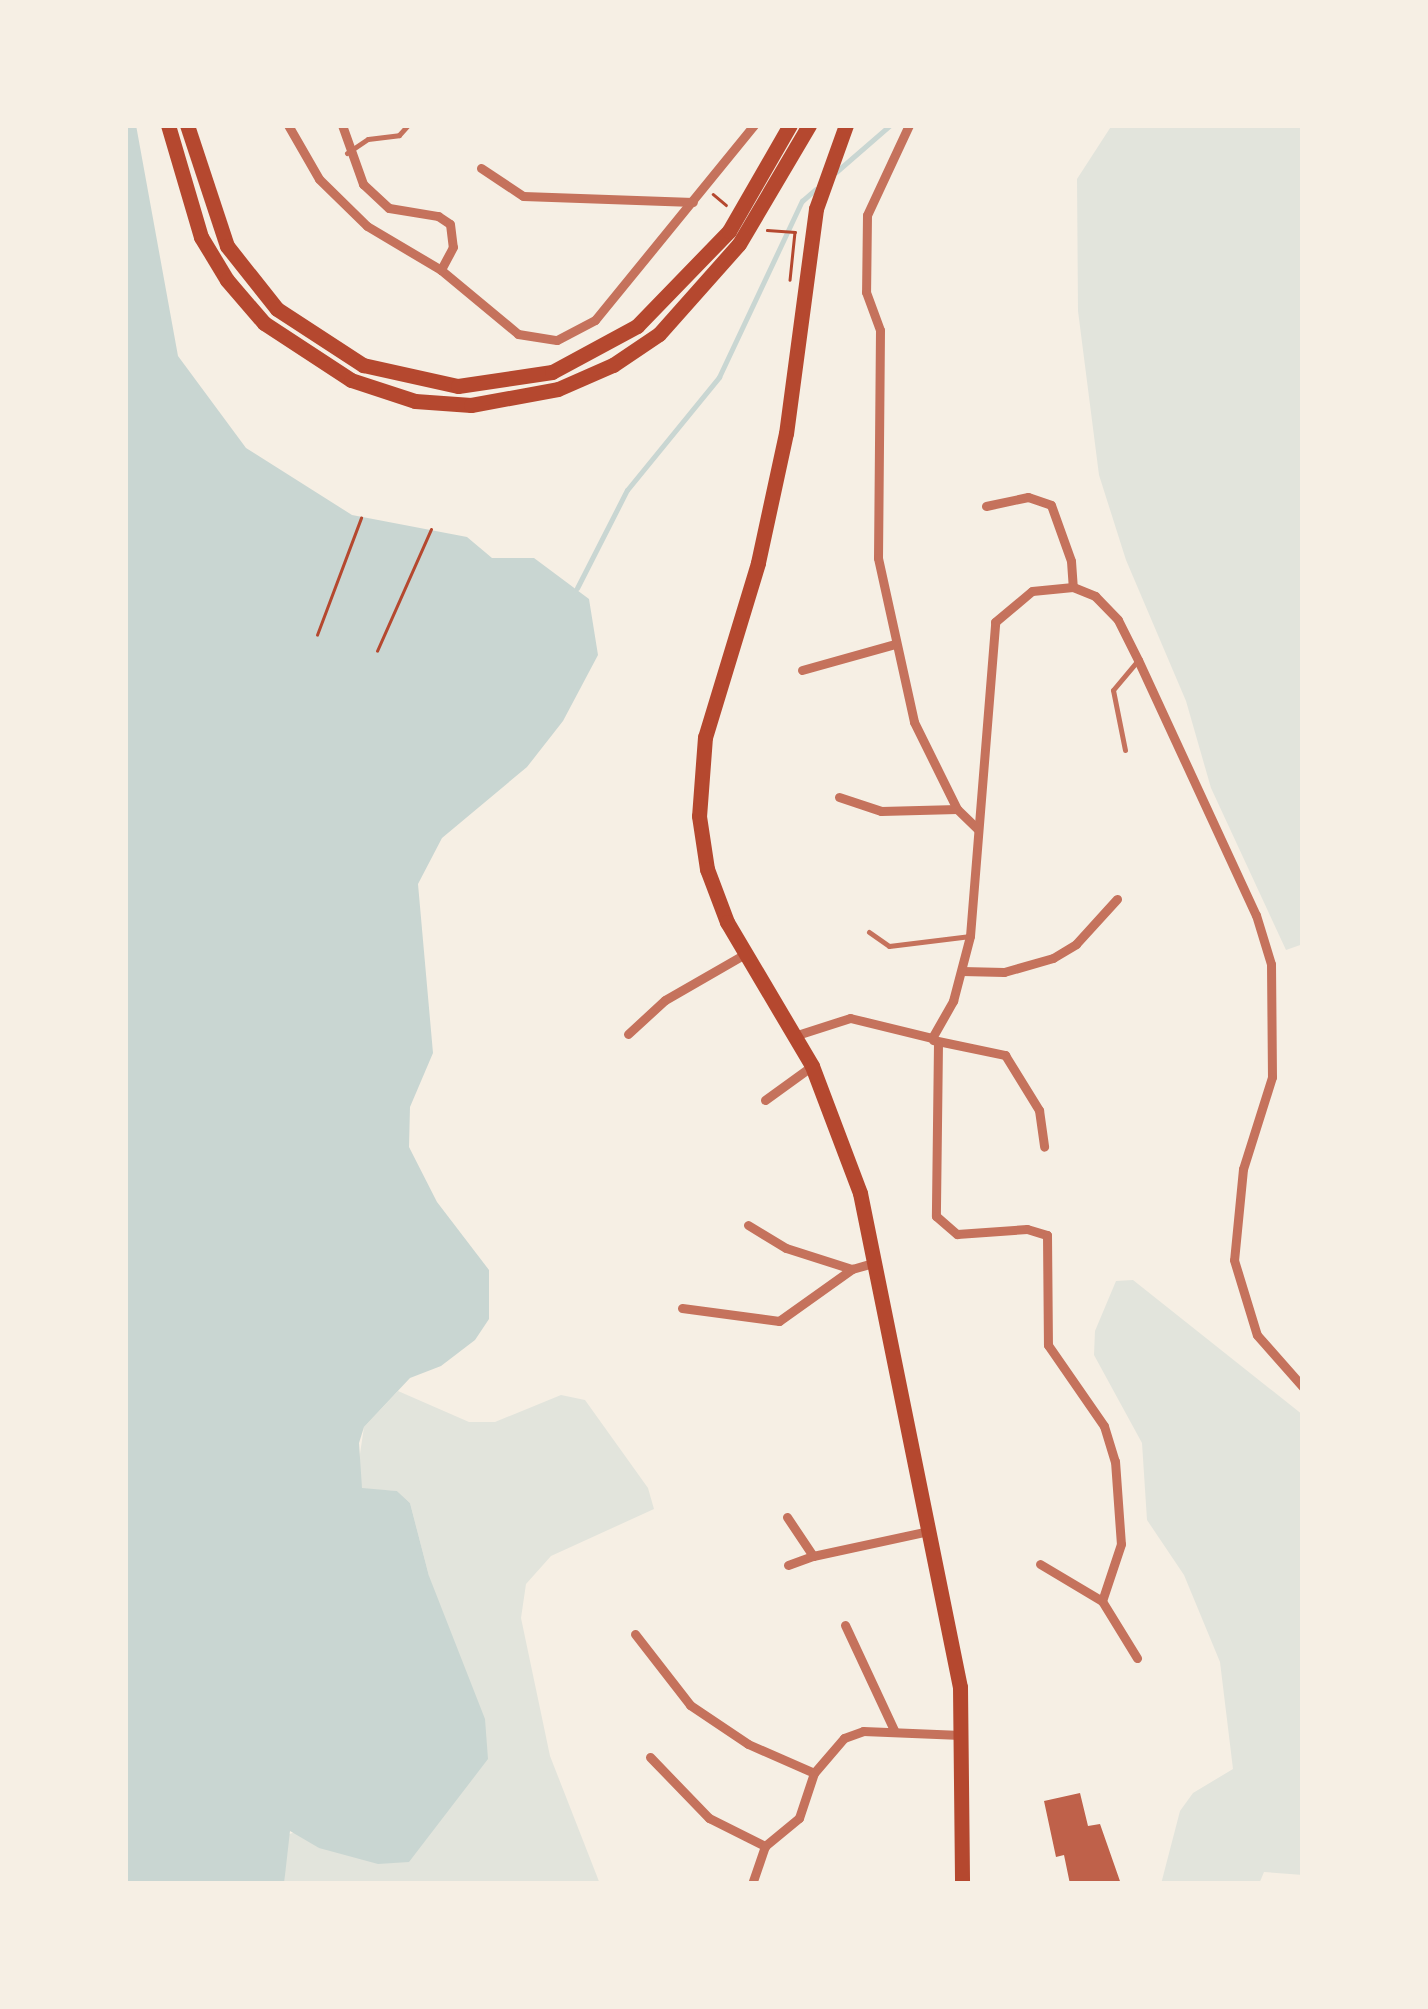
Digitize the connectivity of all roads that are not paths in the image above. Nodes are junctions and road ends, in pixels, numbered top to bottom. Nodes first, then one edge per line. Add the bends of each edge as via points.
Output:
1 (168, 125) edge
2 (187, 125) edge
3 (288, 125) edge
4 (342, 125) edge
5 (408, 125) edge
6 (754, 125) edge
7 (790, 125) edge
8 (810, 125) edge
9 (846, 125) edge
10 (909, 125) edge
11 (347, 153) junction
12 (480, 168) dead end
13 (693, 202) junction
14 (441, 270) junction
15 (986, 506) dead end
16 (1073, 587) junction
17 (895, 644) junction
18 (1138, 660) junction
19 (802, 670) dead end
20 (1125, 750) dead end
21 (840, 797) dead end
22 (957, 809) junction
23 (978, 829) junction
24 (1117, 899) dead end
25 (869, 932) dead end
26 (970, 936) junction
27 (745, 954) junction
28 (962, 972) junction
29 (628, 1034) dead end
30 (794, 1036) junction
31 (934, 1041) junction
32 (812, 1066) junction
33 (765, 1100) dead end
34 (1044, 1146) dead end
35 (748, 1225) dead end
36 (876, 1262) junction
37 (852, 1269) junction
38 (682, 1308) dead end
39 (1303, 1387) edge
40 (787, 1517) dead end
41 (930, 1530) junction
42 (813, 1556) junction
43 (1040, 1564) dead end
44 (788, 1565) dead end
45 (1102, 1601) junction
46 (845, 1625) dead end
47 (635, 1634) dead end
48 (1137, 1658) dead end
49 (895, 1732) junction
50 (964, 1735) junction
51 (650, 1757) dead end
52 (814, 1773) junction
53 (765, 1846) junction
54 (752, 1884) edge
55 (962, 1884) edge

1 - 8 main road via 201,236 227,280 264,322 306,355 364,386 471,405 558,390 614,365 659,334 740,244
2 - 7 main road via 228,246 277,310 362,365 458,386 552,372 638,326 729,231
3 - 14 street via 342,204
4 - 11 street
5 - 11 lane via 399,136 368,139
6 - 13 street
9 - 27 main road via 816,209 767,527 700,766 707,870
10 - 17 street via 867,216 866,292 880,330 878,558
11 - 14 street via 363,184 388,208 450,224 453,247
12 - 13 street via 523,196
13 - 14 street via 595,320 557,340 518,334
15 - 16 street via 1028,497 1051,505 1072,561
16 - 18 street via 1095,596 1118,620
16 - 23 street via 1032,591 996,622
17 - 19 street
17 - 22 street via 914,722
18 - 20 lane via 1113,690
18 - 39 street via 1256,915 1271,964 1272,1077 1242,1169 1234,1260 1257,1335
21 - 22 street via 880,810
22 - 23 street
23 - 26 street
24 - 28 street via 1076,944 1053,958 1004,972
25 - 26 lane via 889,946
26 - 28 street
27 - 29 street via 666,1000
27 - 30 main road
28 - 31 street
30 - 31 street via 850,1018
30 - 32 main road
31 - 34 street via 1005,1055 1039,1110
31 - 45 street via 936,1216 957,1234 1027,1228 1047,1235 1048,1345 1110,1440 1121,1544
32 - 33 street
32 - 36 main road via 849,1157
35 - 37 street via 802,1255
36 - 37 street
36 - 41 main road
37 - 38 street via 780,1320
40 - 42 street
41 - 42 street
41 - 50 main road
42 - 44 street
43 - 45 street
45 - 48 street
46 - 49 street
47 - 52 street via 690,1706 748,1744
49 - 50 street
49 - 52 street via 844,1738
50 - 55 main road
51 - 53 street via 709,1818
52 - 53 street via 799,1818
53 - 54 street

